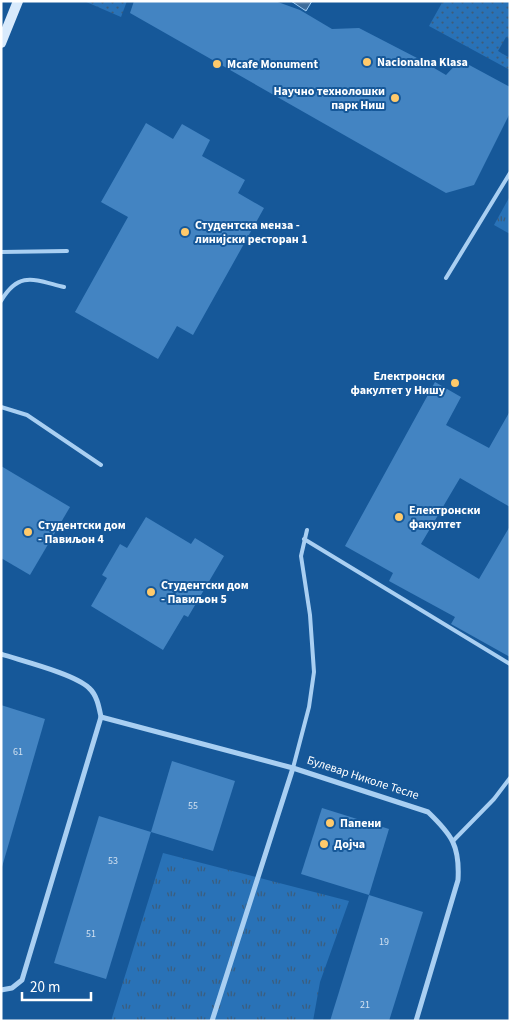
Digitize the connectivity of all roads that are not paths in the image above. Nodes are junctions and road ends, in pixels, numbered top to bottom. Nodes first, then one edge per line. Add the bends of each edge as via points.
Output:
1 (18, 1) edge
2 (1, 44) edge
3 (510, 173) edge
4 (67, 251) dead end
5 (1, 252) edge
6 (446, 278) dead end
7 (64, 287) dead end
8 (1, 302) edge
9 (1, 407) edge
10 (101, 465) dead end
11 (307, 530) dead end
12 (304, 538) junction
13 (1, 654) edge
14 (510, 664) edge
15 (101, 717) junction
16 (293, 768) junction
17 (510, 778) edge
18 (453, 840) junction
19 (1, 990) edge
20 (212, 1021) edge
21 (416, 1021) edge

1 - 2 main road
3 - 6 lane
4 - 5 lane
7 - 8 lane via 24,279 8,290
9 - 10 lane via 27,415
11 - 12 lane
12 - 14 lane
12 - 16 lane via 301,556 314,672 309,707
13 - 15 street via 75,679 90,688 98,702
15 - 16 street, Булевар Николе Тесле
15 - 19 street via 22,980 12,988
16 - 18 street, Булевар Николе Тесле via 428,812
16 - 20 street
17 - 18 lane
18 - 21 street, Булевар Николе Тесле via 459,860 458,880

